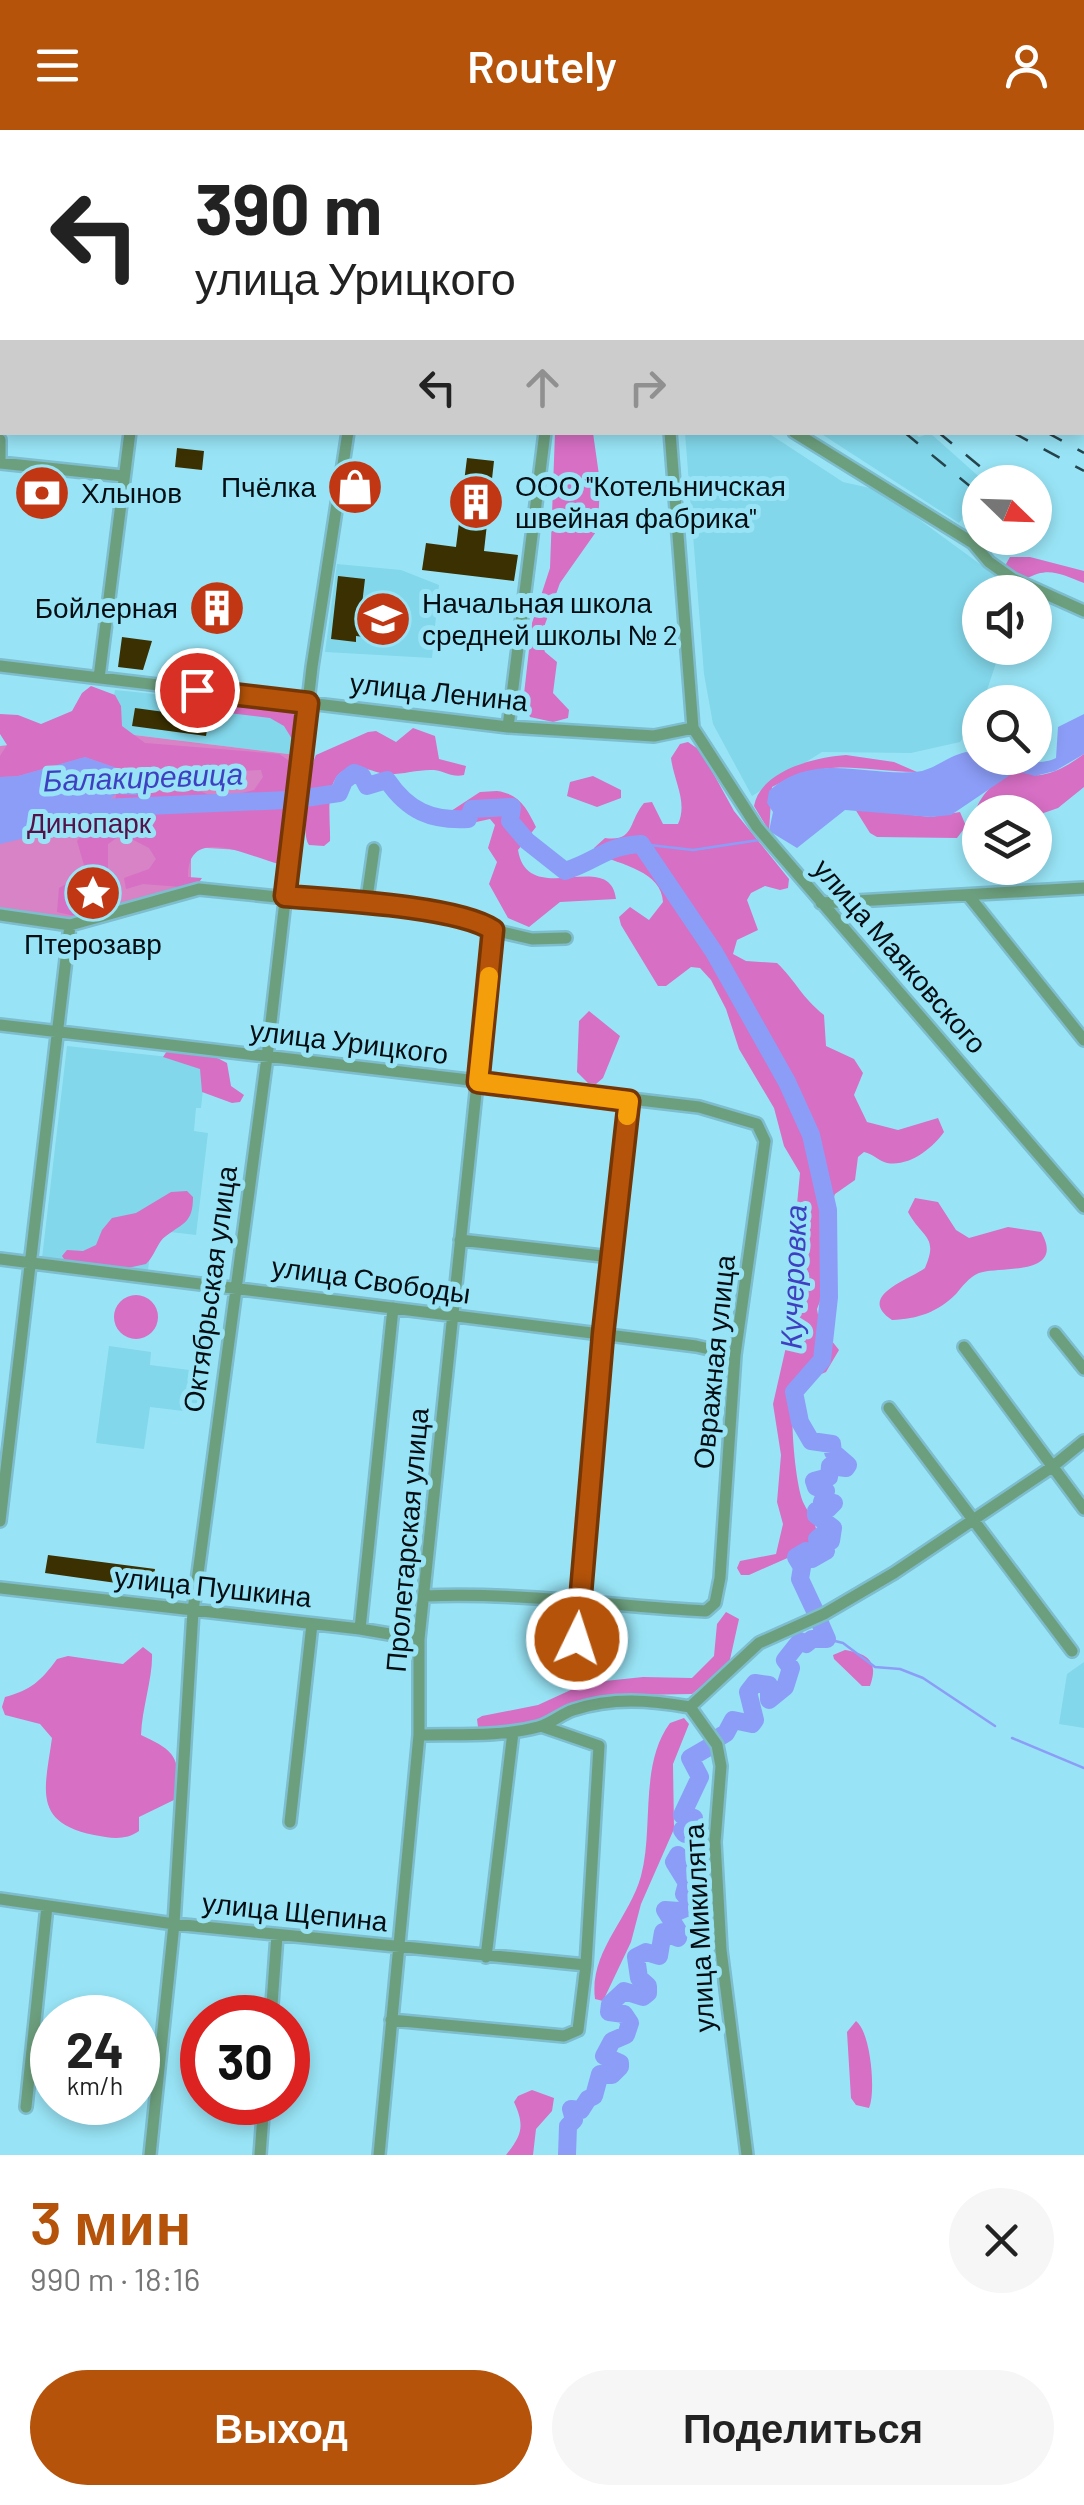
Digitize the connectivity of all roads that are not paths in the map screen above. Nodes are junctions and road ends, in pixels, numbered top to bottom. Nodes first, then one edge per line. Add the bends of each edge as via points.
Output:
1 (130, 435) edge
2 (348, 435) edge
3 (544, 435) edge
4 (670, 435) edge
5 (799, 435) edge
6 (0, 440) edge
7 (0, 461) edge
8 (124, 476) junction
9 (1084, 611) edge
10 (0, 666) edge
11 (98, 678) junction
12 (308, 703) junction
13 (508, 726) junction
14 (693, 728) junction
15 (374, 849) dead end
16 (1084, 888) edge
17 (968, 894) junction
18 (285, 896) junction
19 (366, 904) junction
20 (821, 904) junction
21 (0, 915) edge
22 (70, 925) junction
23 (493, 930) junction
24 (566, 938) dead end
25 (0, 1025) edge
26 (58, 1032) junction
27 (1084, 1040) edge
28 (266, 1058) junction
29 (478, 1082) junction
30 (629, 1101) junction
31 (751, 1120) joint
32 (1084, 1207) edge
33 (460, 1240) junction
34 (611, 1257) junction
35 (0, 1260) edge
36 (29, 1262) junction
37 (234, 1287) junction
38 (393, 1308) junction
39 (454, 1318) junction
40 (1055, 1333) dead end
41 (603, 1334) junction
42 (964, 1347) dead end
43 (735, 1355) junction
44 (1084, 1369) edge
45 (0, 1398) edge
46 (14, 1400) junction
47 (889, 1408) dead end
48 (1084, 1440) edge
49 (1052, 1467) junction
50 (1084, 1509) edge
51 (0, 1521) edge
52 (974, 1521) junction
53 (0, 1588) edge
54 (424, 1596) junction
55 (579, 1604) junction
56 (192, 1610) junction
57 (312, 1624) junction
58 (360, 1629) junction
59 (419, 1640) junction
60 (1072, 1652) dead end
61 (575, 1675) dead end
62 (690, 1706) junction
63 (542, 1726) junction
64 (513, 1732) junction
65 (420, 1735) junction
66 (290, 1822) dead end
67 (0, 1899) edge
68 (47, 1906) junction
69 (174, 1924) junction
70 (277, 1935) junction
71 (398, 1947) junction
72 (486, 1956) junction
73 (586, 1965) junction
74 (273, 1995) edge
75 (391, 2020) junction
76 (26, 2107) dead end
77 (262, 2125) edge
78 (150, 2155) edge
79 (260, 2155) edge
80 (379, 2155) edge
81 (747, 2155) edge

1 - 8 street
2 - 12 street, Октябрьская улица
3 - 13 street
4 - 14 street
5 - 9 street via 973,543 1012,579
6 - 7 street
7 - 8 street
8 - 11 street
10 - 11 street, улица Ленина
11 - 12 street, улица Ленина
12 - 13 street, улица Ленина
12 - 18 street, Октябрьская улица
13 - 14 street, улица Ленина via 654,736
14 - 20 street, улица Маяковского via 756,827
15 - 19 street
16 - 17 street
17 - 20 street
17 - 27 street
18 - 19 street
18 - 22 street via 199,889
18 - 28 street, Октябрьская улица
19 - 23 street via 481,922
20 - 32 street, улица Маяковского
21 - 22 street
22 - 26 street
23 - 24 street
23 - 29 street, Пролетарская улица
25 - 26 street, улица Урицкого
26 - 28 street, улица Урицкого
26 - 36 street
28 - 29 street, улица Урицкого
28 - 37 street, Октябрьская улица
29 - 30 street, улица Урицкого
29 - 33 street, Пролетарская улица
30 - 31 street, улица Урицкого
30 - 34 street
31 - 43 street, Овражная улица via 765,1141
33 - 34 street
33 - 39 street, Пролетарская улица
34 - 41 street
35 - 36 street, улица Свободы
36 - 37 street, улица Свободы
36 - 46 street
37 - 38 street, улица Свободы
37 - 56 street, Октябрьская улица
38 - 39 street, улица Свободы
38 - 58 street
39 - 41 street, улица Свободы
39 - 54 street, Пролетарская улица
40 - 44 street
41 - 43 street, улица Свободы
41 - 55 street
42 - 49 street
43 - 55 street, Овражная улица via 715,1603 706,1611
45 - 46 street
46 - 51 street
47 - 52 street
48 - 49 street
49 - 50 street
49 - 52 street
52 - 60 street
52 - 62 street via 824,1614 759,1643
53 - 56 street, улица Пушкина
54 - 55 street via 492,1593
54 - 59 street, Пролетарская улица
55 - 61 street
56 - 57 street, улица Пушкина
56 - 69 street, Октябрьская улица
57 - 58 street, улица Пушкина
57 - 66 street
58 - 59 street, улица Пушкина
59 - 65 street, Пролетарская улица
62 - 63 street via 620,1701 569,1712
62 - 81 street, улица Микилята via 717,1745 721,1766 714,1842 720,1950
63 - 64 street
63 - 73 street via 599,1746
64 - 65 street
64 - 72 street
65 - 71 street, Пролетарская улица
67 - 68 street, улица Щепина
68 - 69 street, улица Щепина
68 - 76 street
69 - 70 street, улица Щепина
69 - 78 street, Октябрьская улица
70 - 71 street, улица Щепина
70 - 74 street
71 - 72 street, улица Щепина
71 - 75 street, Пролетарская улица
72 - 73 street, улица Щепина
73 - 75 street via 578,2030 564,2036
75 - 80 street, Пролетарская улица
77 - 79 street

